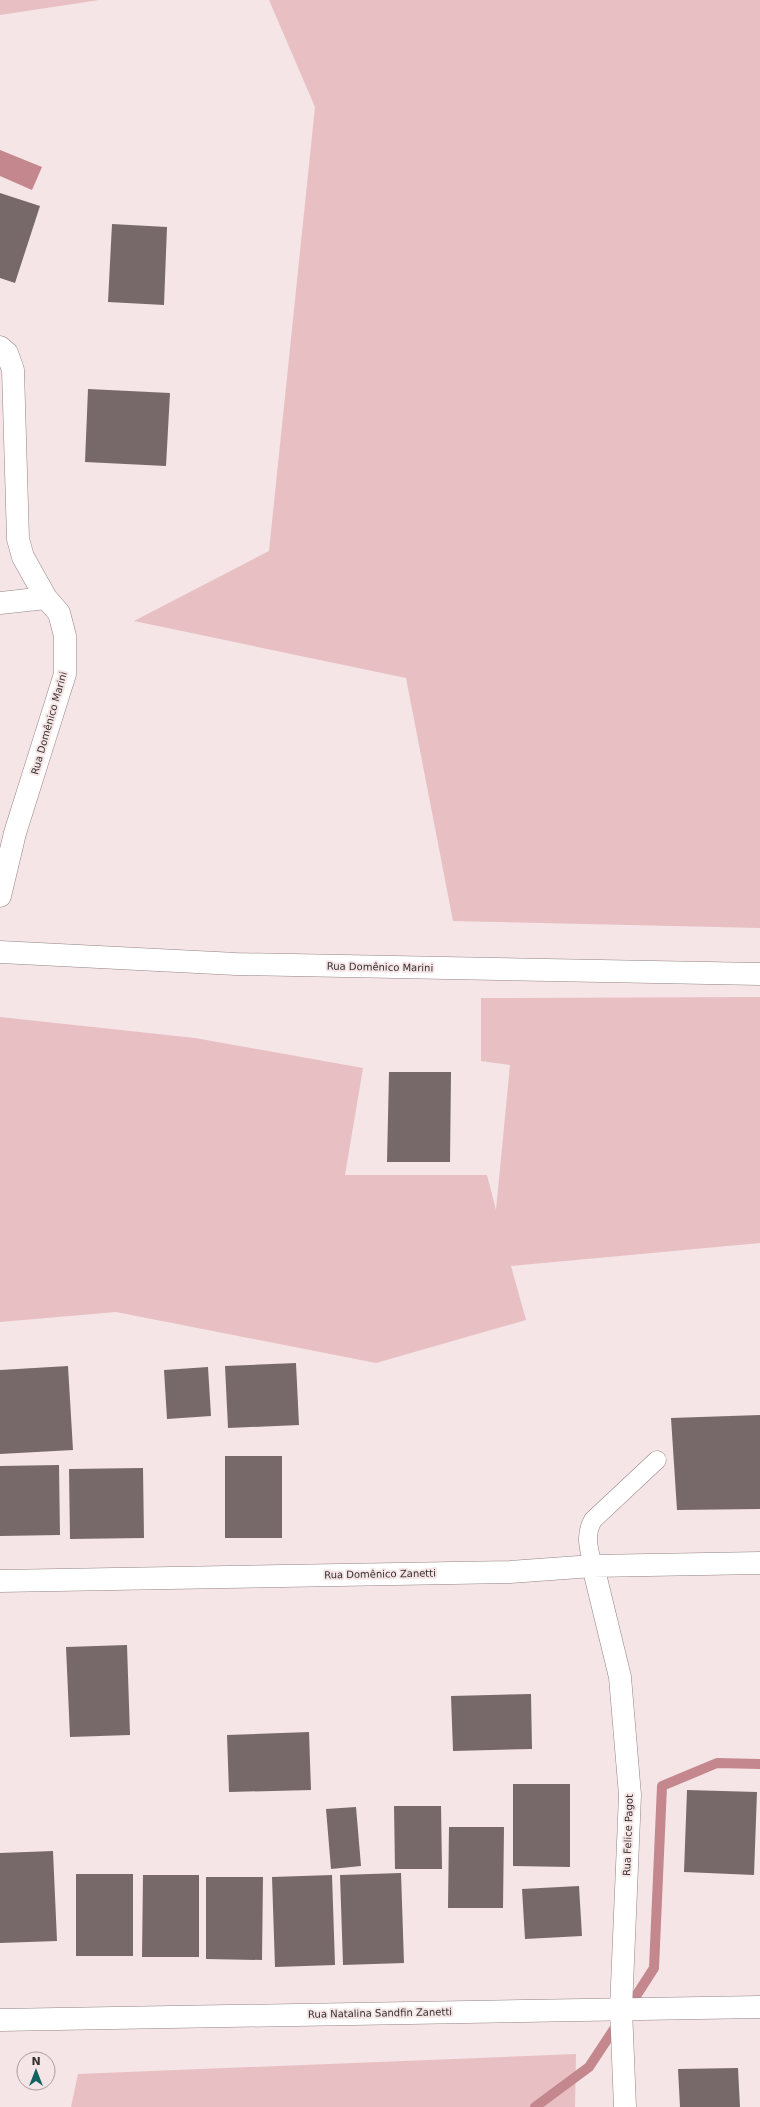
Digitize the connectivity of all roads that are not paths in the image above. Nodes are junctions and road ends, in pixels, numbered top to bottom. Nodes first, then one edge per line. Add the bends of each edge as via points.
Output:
1 (0, 346) edge
2 (46, 598) junction
3 (0, 603) edge
4 (0, 896) edge
5 (0, 952) edge
6 (760, 974) edge
7 (657, 1460) dead end
8 (760, 1563) edge
9 (593, 1566) junction
10 (0, 1581) edge
11 (760, 2007) edge
12 (621, 2009) junction
13 (0, 2020) edge
14 (625, 2107) edge

1 - 2 street, Rua Domênico Marini via 7,353 13,370 18,539 23,557
2 - 3 street
2 - 4 street, Rua Domênico Marini via 59,613 65,636 65,674 16,832
5 - 6 street, Rua Domênico Marini via 236,964
7 - 9 lane via 593,1520 588,1530
8 - 9 street, Rua Domênico Zanetti
9 - 10 street, Rua Domênico Zanetti via 502,1572
9 - 12 street, Rua Felice Pagot via 620,1677 630,1795
11 - 12 street, Rua Natalina Sandfin Zanetti
12 - 13 street, Rua Natalina Sandfin Zanetti
12 - 14 street, Rua Felice Pagot

